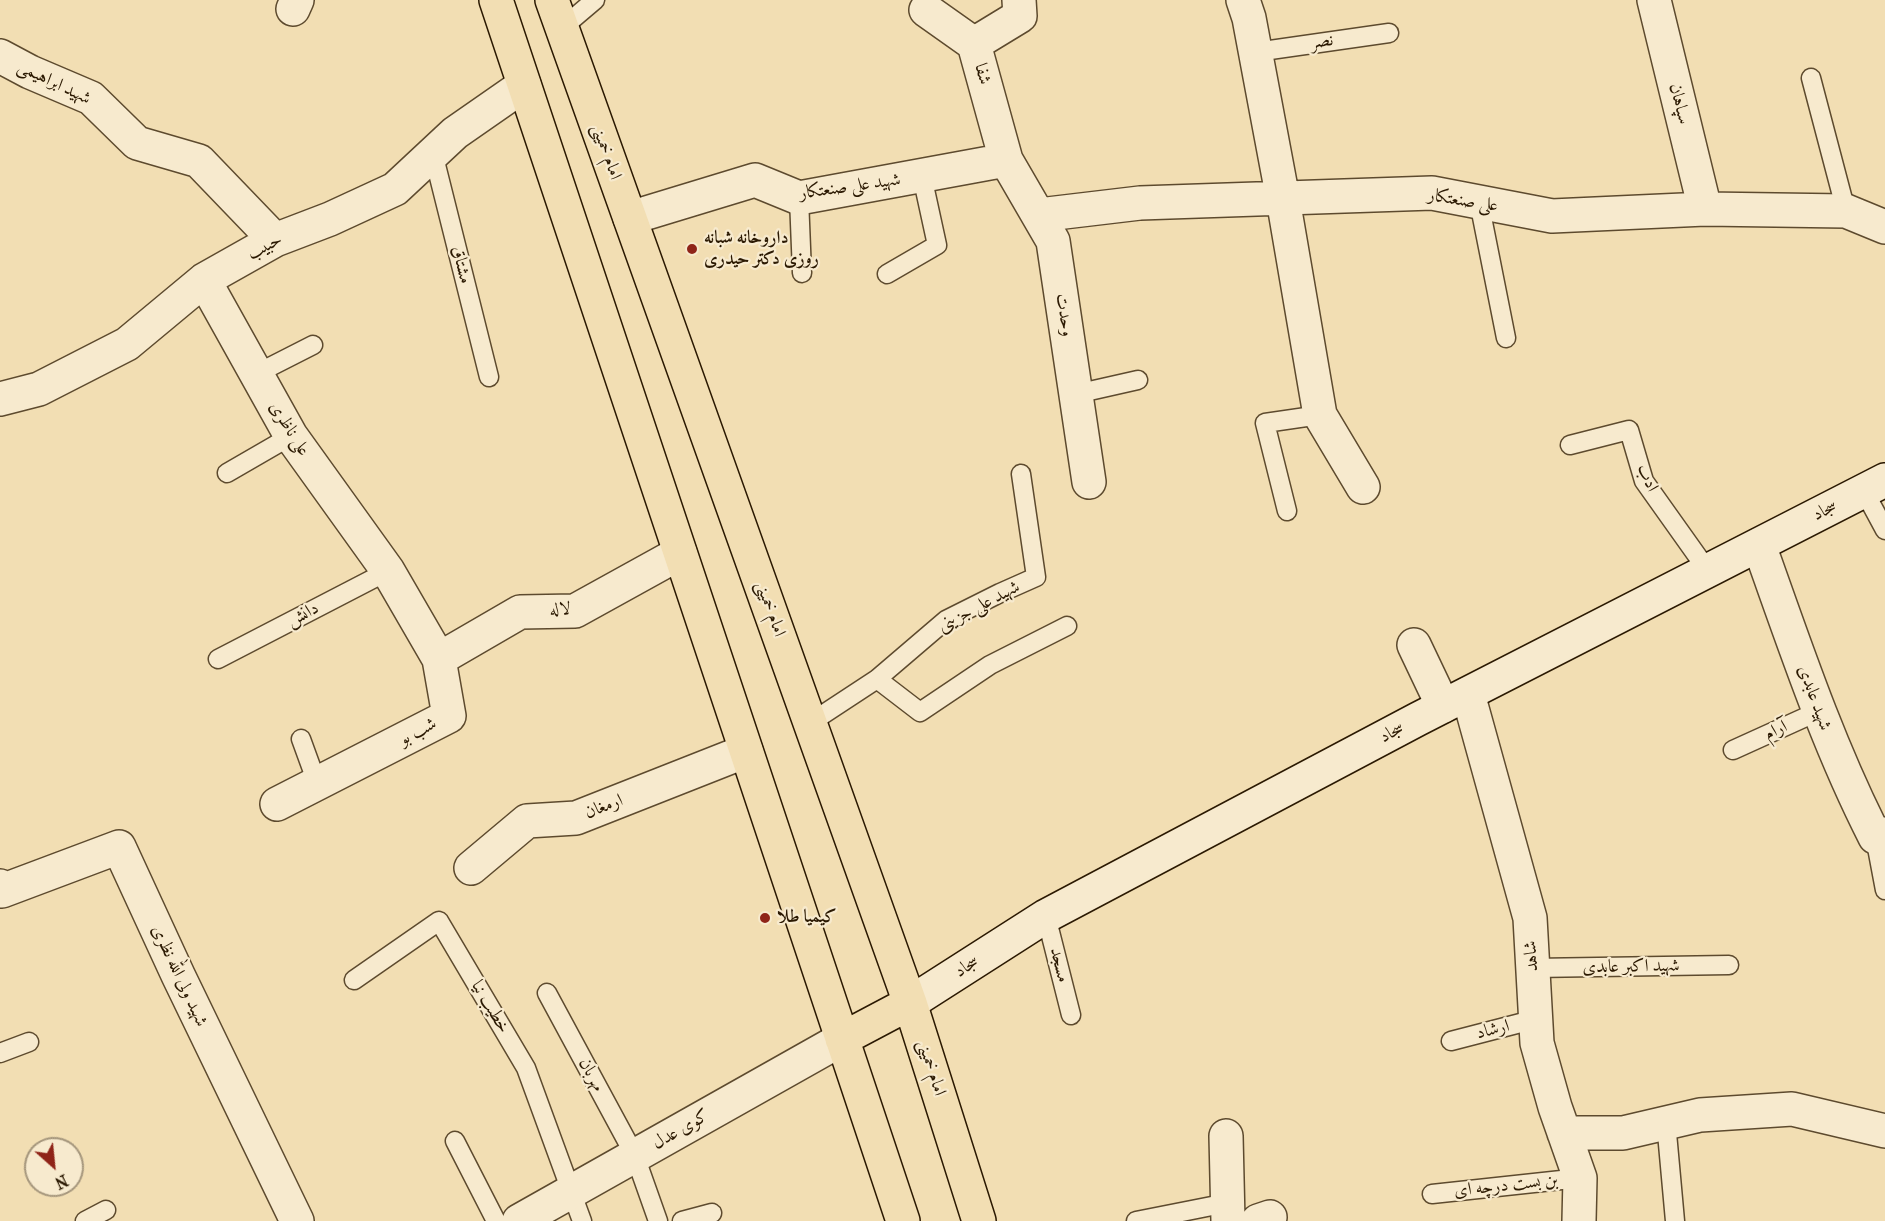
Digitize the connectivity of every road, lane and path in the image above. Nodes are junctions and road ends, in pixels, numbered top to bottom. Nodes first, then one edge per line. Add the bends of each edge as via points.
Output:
1 (496, 0) edge
2 (595, 0) edge
3 (1019, 0) edge
4 (1243, 0) edge
5 (1654, 0) edge
6 (926, 10) dead end
7 (557, 14) edge
8 (1389, 33) dead end
9 (974, 44) junction
10 (1256, 52) junction
11 (0, 56) edge
12 (1811, 78) dead end
13 (524, 85) junction
14 (433, 153) junction
15 (1006, 160) junction
16 (922, 176) junction
17 (799, 198) junction
18 (1283, 199) junction
19 (1479, 202) junction
20 (1705, 209) junction
21 (1846, 211) junction
22 (1039, 214) junction
23 (630, 218) junction
24 (1885, 227) edge
25 (275, 240) junction
26 (802, 273) dead end
27 (887, 274) dead end
28 (204, 280) junction
29 (1506, 338) dead end
30 (313, 345) dead end
31 (256, 374) junction
32 (489, 377) dead end
33 (1138, 380) dead end
34 (1076, 394) junction
35 (0, 399) edge
36 (1320, 415) junction
37 (291, 435) junction
38 (1570, 445) dead end
39 (227, 473) dead end
40 (1021, 474) dead end
41 (1089, 482) dead end
42 (1875, 486) edge
43 (1363, 487) dead end
44 (1287, 511) dead end
45 (1885, 530) edge
46 (1759, 545) junction
47 (680, 553) junction
48 (388, 571) junction
49 (1708, 571) junction
50 (1067, 626) dead end
51 (1414, 645) dead end
52 (218, 659) dead end
53 (439, 659) junction
54 (877, 679) junction
55 (1456, 700) junction
56 (1819, 711) junction
57 (810, 723) junction
58 (301, 739) dead end
59 (1734, 750) dead end
60 (746, 751) junction
61 (317, 783) junction
62 (277, 804) dead end
63 (1880, 836) edge
64 (471, 868) dead end
65 (0, 886) edge
66 (1885, 890) edge
67 (1046, 916) junction
68 (1730, 965) dead end
69 (1533, 968) junction
70 (354, 980) dead end
71 (547, 993) dead end
72 (910, 1004) junction
73 (1071, 1015) dead end
74 (1536, 1019) junction
75 (842, 1039) junction
76 (1451, 1041) dead end
77 (29, 1042) dead end
78 (0, 1053) edge
79 (1666, 1122) junction
80 (1885, 1131) edge
81 (1564, 1133) junction
82 (1226, 1136) dead end
83 (455, 1141) dead end
84 (635, 1156) junction
85 (1580, 1178) junction
86 (1432, 1194) dead end
87 (576, 1207) edge
88 (106, 1210) dead end
89 (1227, 1212) edge
90 (712, 1213) dead end
91 (85, 1221) edge
92 (297, 1221) edge
93 (496, 1221) edge
94 (519, 1221) edge
95 (658, 1221) edge
96 (682, 1221) edge
97 (903, 1221) edge
98 (979, 1221) edge
99 (1136, 1221) edge
100 (1579, 1221) edge
101 (1675, 1221) edge

1 - 13 main road
2 - 7 lane
3 - 9 street via 1020,16
4 - 10 street
5 - 20 street, سپاهان
6 - 9 street, شفا
7 - 23 main road, امام خمینی
8 - 10 lane, نصر
9 - 15 street, شفا
10 - 18 street
11 - 25 street, شهید ابراهیمی via 91,98 137,143 199,161
12 - 21 lane
13 - 14 street, حبیب
13 - 47 main road
14 - 25 street, حبیب via 395,189
14 - 32 lane, مشتاق
15 - 16 street, شهید علی صنعتکار
15 - 22 street, وحدت
16 - 17 street, شهید علی صنعتکار
16 - 27 lane via 938,245
17 - 23 street, شهید علی صنعتکار via 755,180
17 - 26 lane
18 - 19 street, علی صنعتکار via 1432,193
18 - 22 street, علی صنعتکار via 1140,203
18 - 36 street
19 - 20 street, علی صنعتکار via 1552,216
19 - 29 lane
20 - 21 street, علی صنعتکار
21 - 24 street, علی صنعتکار
22 - 34 street, وحدت via 1053,241
23 - 57 main road, امام خمینی
25 - 28 street, حبیب
28 - 31 street, علی ناظری
28 - 35 street, حبیب via 126,344 39,389
30 - 31 lane
31 - 37 street, علی ناظری
33 - 34 lane
34 - 41 street, وحدت
36 - 43 street
36 - 44 lane via 1265,423
37 - 39 lane
37 - 48 street, علی ناظری
38 - 49 lane, ادب via 1629,430 1644,481
40 - 54 lane, شهید علی جزینی via 1036,577 946,620
42 - 45 lane
42 - 46 street, سجاد
46 - 49 street, سجاد
46 - 56 street, شهید عابدی
47 - 53 street, لاله via 575,611 520,612
47 - 60 main road
48 - 52 lane, دانش
48 - 53 street, شب بو
49 - 55 street, سجاد
50 - 54 lane via 990,665 920,712
51 - 55 street
53 - 61 street, شب بو via 449,716
54 - 57 lane, شهید علی جزینی
55 - 67 street, سجاد
55 - 69 street, شاهد via 1530,918
56 - 59 lane, آرام
56 - 63 street, شهید عابدی via 1851,791
57 - 72 main road, امام خمینی
58 - 61 lane
60 - 64 street, ارمغان via 576,818 527,821
60 - 75 main road
61 - 62 street, شب بو
63 - 66 lane
65 - 92 street, شهید ولی الله نظری via 2,891 119,847
67 - 72 street, سجاد
67 - 73 lane, مسجد
68 - 69 lane, شهید اکبر عابدی
69 - 74 street, شاهد
70 - 87 lane, خطیب نیا via 439,921 526,1068
71 - 84 lane, مهربان
72 - 75 main road
72 - 98 main road, امام خمینی
74 - 76 lane, ارشاد
74 - 81 street, شاهد via 1537,1043
75 - 84 street, کوی عدل
75 - 97 main road
77 - 78 lane
79 - 80 street via 1700,1114 1792,1109
79 - 81 street via 1623,1132
79 - 101 lane
81 - 85 street, شاهد
82 - 89 street
83 - 93 lane
84 - 87 street, کوی عدل
84 - 95 lane, مهربان
85 - 86 lane, بن بست درچه ای
85 - 100 street, شاهد
87 - 94 street, کوی عدل
88 - 91 lane
89 - 99 lane
90 - 96 lane

